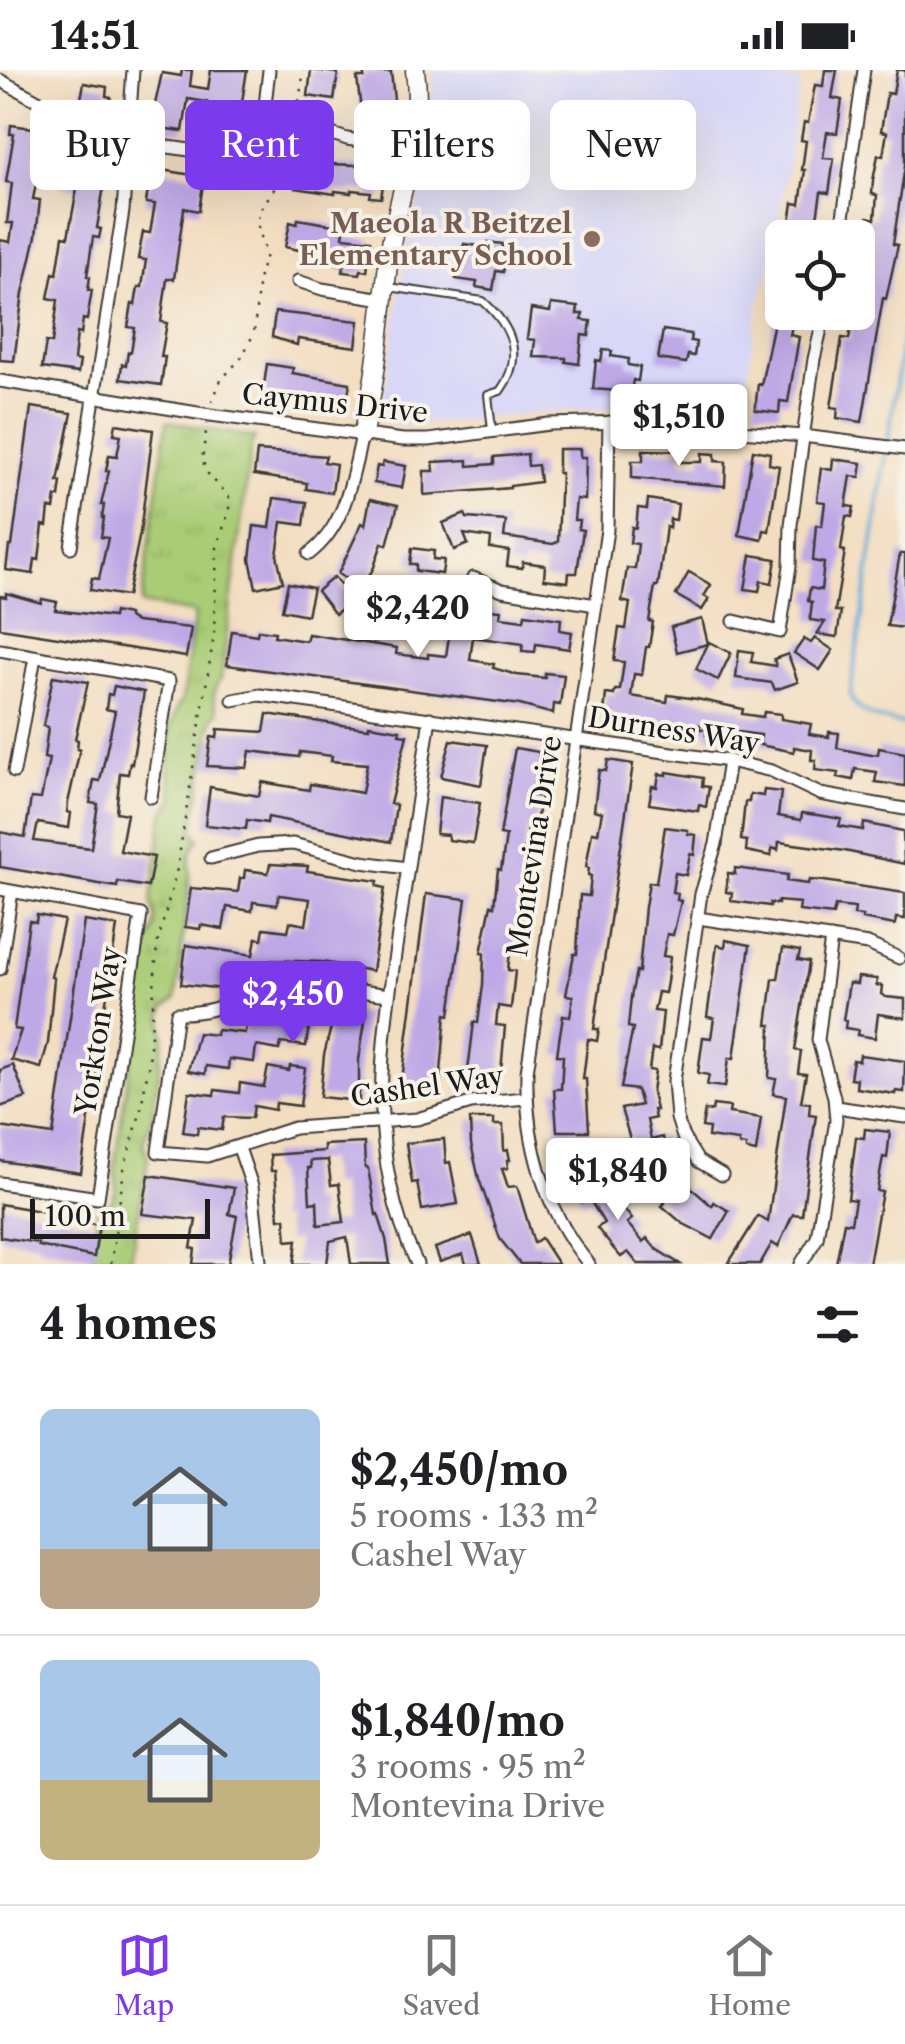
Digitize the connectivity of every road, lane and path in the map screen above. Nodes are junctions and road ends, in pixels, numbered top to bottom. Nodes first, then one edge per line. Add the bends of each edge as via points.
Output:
1 (134, 70) edge
2 (269, 70) edge
3 (304, 70) edge
4 (415, 70) edge
5 (864, 70) edge
6 (1, 84) edge
7 (36, 100) edge
8 (131, 100) edge
9 (417, 100) edge
10 (165, 147) edge
11 (123, 190) edge
12 (403, 190) edge
13 (843, 220) edge
14 (298, 281) dead end
15 (384, 292) junction
16 (821, 330) edge
17 (0, 380) edge
18 (94, 396) junction
19 (210, 415) junction
20 (609, 422) junction
21 (492, 431) junction
22 (362, 435) junction
23 (803, 436) junction
24 (901, 449) edge
25 (71, 546) dead end
26 (309, 554) dead end
27 (472, 578) dead end
28 (596, 604) junction
29 (734, 621) dead end
30 (0, 650) edge
31 (35, 657) junction
32 (233, 700) dead end
33 (430, 718) junction
34 (576, 739) junction
35 (729, 762) junction
36 (14, 772) dead end
37 (151, 797) dead end
38 (905, 809) edge
39 (211, 858) dead end
40 (407, 868) junction
41 (6, 891) edge
42 (698, 918) junction
43 (831, 938) junction
44 (899, 958) dead end
45 (0, 970) edge
46 (388, 995) junction
47 (526, 1098) junction
48 (836, 1107) junction
49 (905, 1118) edge
50 (380, 1121) junction
51 (239, 1148) junction
52 (722, 1175) dead end
53 (0, 1183) edge
54 (260, 1261) dead end
55 (111, 1264) edge
56 (417, 1264) edge
57 (589, 1264) edge
58 (801, 1264) edge

1 - 8 street
2 - 10 street via 261,140 246,158
3 - 19 path via 288,169 259,211 266,255 254,334 221,380
4 - 9 street
5 - 13 street
6 - 7 street
11 - 18 street
12 - 15 street
14 - 15 street
15 - 21 lane via 483,302 511,334 508,378 488,395
15 - 22 street
16 - 23 street
17 - 18 street, Caymus Drive
18 - 19 street, Caymus Drive
18 - 25 street
19 - 22 street, Caymus Drive
19 - 55 path via 202,460 228,498 229,511 217,547 214,635 187,811 158,945 149,1064
20 - 21 street, Caymus Drive
20 - 23 street, Caymus Drive
20 - 28 street, Montevina Drive via 607,530
21 - 22 street, Caymus Drive via 429,440
22 - 26 street via 337,523
23 - 24 street, Caymus Drive
23 - 29 street via 780,632
27 - 28 street via 502,590
28 - 34 street, Montevina Drive
30 - 31 street
31 - 36 street
31 - 37 street via 169,681
32 - 33 street, Durness Way via 260,695
33 - 34 street, Durness Way
33 - 40 street
34 - 35 street, Durness Way
34 - 47 street, Montevina Drive
35 - 38 street, Durness Way via 772,771 820,794
35 - 42 street
39 - 40 street via 293,844
40 - 46 street
41 - 45 street
41 - 53 street, Yorkton Way via 141,915 98,1198
42 - 43 street
42 - 52 street via 674,1100 689,1149
43 - 44 street
43 - 48 street via 818,1040
46 - 50 street
46 - 51 street, Cashel Way via 298,985 210,1012 178,1013 158,1152 207,1156
47 - 50 street, Cashel Way
47 - 57 street, Montevina Drive via 540,1177
48 - 49 street
48 - 58 street via 818,1238
50 - 51 street, Cashel Way via 294,1128
50 - 56 street via 392,1193
51 - 54 street via 252,1186

